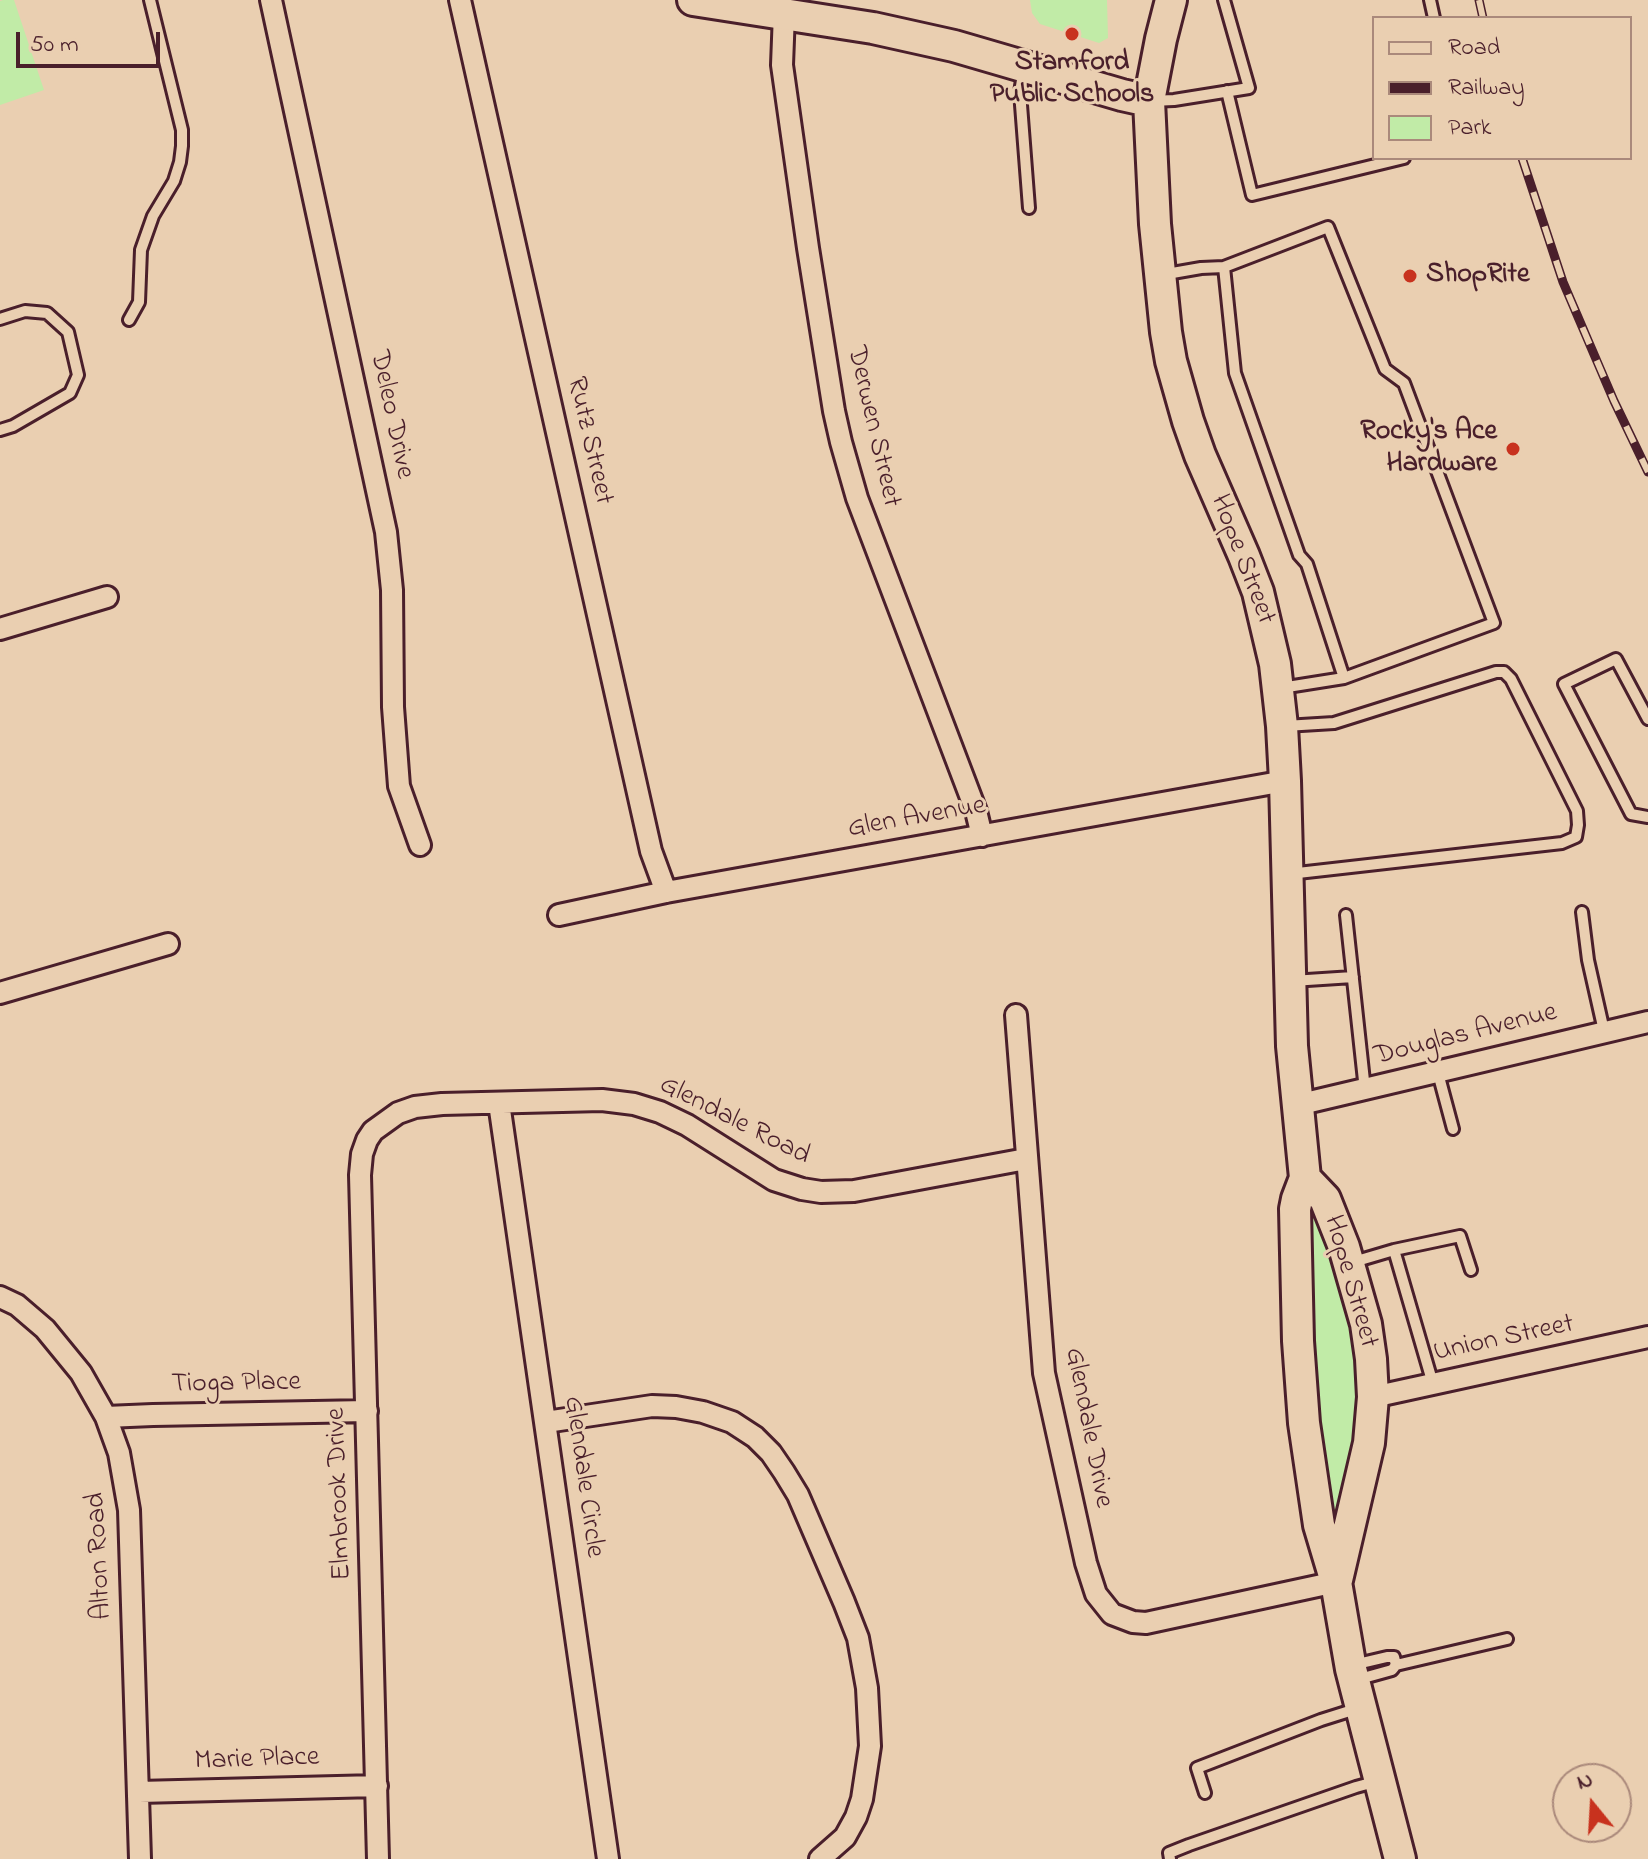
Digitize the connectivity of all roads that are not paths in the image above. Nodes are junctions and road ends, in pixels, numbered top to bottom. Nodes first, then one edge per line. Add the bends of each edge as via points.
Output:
1 (150, 0) edge
2 (271, 0) edge
3 (460, 0) edge
4 (693, 0) edge
5 (1171, 0) edge
6 (1224, 0) edge
7 (769, 7) edge
8 (1024, 66) junction
9 (1227, 91) junction
10 (1149, 101) junction
11 (1396, 160) edge
12 (1029, 208) dead end
13 (1224, 267) junction
14 (1160, 275) junction
15 (0, 319) edge
16 (129, 320) dead end
17 (0, 430) edge
18 (107, 597) dead end
19 (0, 629) edge
20 (1344, 678) junction
21 (1279, 688) junction
22 (1648, 719) edge
23 (1282, 726) junction
24 (1285, 781) junction
25 (1648, 817) edge
26 (982, 836) junction
27 (420, 845) dead end
28 (1287, 874) junction
29 (666, 892) junction
30 (1582, 912) dead end
31 (559, 915) dead end
32 (1346, 915) dead end
33 (168, 944) dead end
34 (1353, 977) junction
35 (1290, 981) junction
36 (0, 993) edge
37 (1016, 1015) dead end
38 (1648, 1022) edge
39 (1604, 1031) junction
40 (1438, 1073) junction
41 (1365, 1090) junction
42 (499, 1103) junction
43 (1297, 1105) junction
44 (1453, 1129) dead end
45 (373, 1131) joint
46 (1026, 1159) junction
47 (1305, 1178) junction
48 (1394, 1250) junction
49 (1349, 1263) junction
50 (1471, 1270) dead end
51 (0, 1297) edge
52 (1648, 1337) edge
53 (1433, 1384) junction
54 (1373, 1397) junction
55 (367, 1411) junction
56 (106, 1417) junction
57 (546, 1422) junction
58 (1336, 1582) junction
59 (1507, 1639) dead end
60 (1355, 1684) junction
61 (1380, 1780) junction
62 (377, 1786) junction
63 (139, 1792) junction
64 (1205, 1793) dead end
65 (140, 1859) edge
66 (378, 1859) edge
67 (608, 1859) edge
68 (820, 1859) edge
69 (1170, 1859) edge
70 (1400, 1859) edge

1 - 16 lane via 182,146 174,181 141,250 139,302
2 - 27 street, Deleo Drive via 386,532 399,786
3 - 29 street, Rutz Street via 651,851
4 - 7 main road
5 - 10 main road, Hope Street
6 - 9 lane via 1249,88
7 - 8 main road
7 - 26 street, Derwen Street via 841,442
8 - 10 main road
8 - 12 lane via 1020,92
9 - 10 lane
9 - 11 lane via 1252,195
10 - 14 main road, Hope Street
13 - 14 lane
13 - 20 lane via 1235,373
13 - 20 lane via 1328,227 1385,369 1404,383 1494,623
14 - 21 main road, Hope Street via 1179,394 1258,592
15 - 17 lane via 25,311 47,313 68,332 78,375 70,393
18 - 19 street
20 - 21 lane
21 - 23 main road, Hope Street
22 - 25 lane via 1616,659 1564,684 1631,814
23 - 24 main road, Hope Street
23 - 28 lane via 1334,723 1504,672 1577,811 1578,825 1576,837 1562,843
24 - 26 street, Glen Avenue
24 - 28 main road, Hope Street
26 - 29 street, Glen Avenue
28 - 35 main road, Hope Street
29 - 31 street, Glen Avenue
30 - 39 lane
32 - 34 lane
33 - 36 street
34 - 35 lane
34 - 41 lane
35 - 43 main road, Hope Street
37 - 46 street, Glendale Drive
38 - 39 street, Douglas Avenue
39 - 40 street, Douglas Avenue
40 - 41 street, Douglas Avenue
40 - 44 lane
41 - 43 street, Douglas Avenue
42 - 45 street, Glendale Road via 415,1107
42 - 46 street, Glendale Road via 634,1104 687,1125 774,1180 821,1192 854,1191
42 - 57 street, Glendale Circle
43 - 47 main road, Hope Street
45 - 55 street, Elmbrook Drive via 362,1154 360,1175
46 - 58 street, Glendale Drive via 1044,1373 1086,1563 1103,1604 1122,1619 1146,1623
47 - 49 main road, Hope Street via 1325,1199
47 - 58 main road, Hope Street via 1295,1209 1304,1423 1319,1525
48 - 49 lane
48 - 50 lane via 1460,1236
48 - 53 lane
49 - 54 main road, Hope Street via 1366,1324
51 - 56 street, Alton Road via 45,1329 81,1373
52 - 53 street, Union Street
53 - 54 street, Union Street
54 - 58 main road, Hope Street via 1369,1443
55 - 56 street, Tioga Place
55 - 62 street, Elmbrook Drive
56 - 63 street, Alton Road via 129,1510
57 - 67 street, Glendale Circle
57 - 68 street via 652,1406 703,1412 755,1437 784,1472 858,1638 867,1688 870,1746 862,1799 845,1837
58 - 60 main road, Hope Street
59 - 60 lane via 1396,1665 1394,1657 1387,1657
60 - 61 main road, Hope Street
60 - 64 lane via 1321,1720 1197,1768
61 - 69 lane via 1169,1853
61 - 70 main road, Hope Street
62 - 63 street, Marie Place
62 - 66 street, Elmbrook Drive
63 - 65 street, Alton Road

